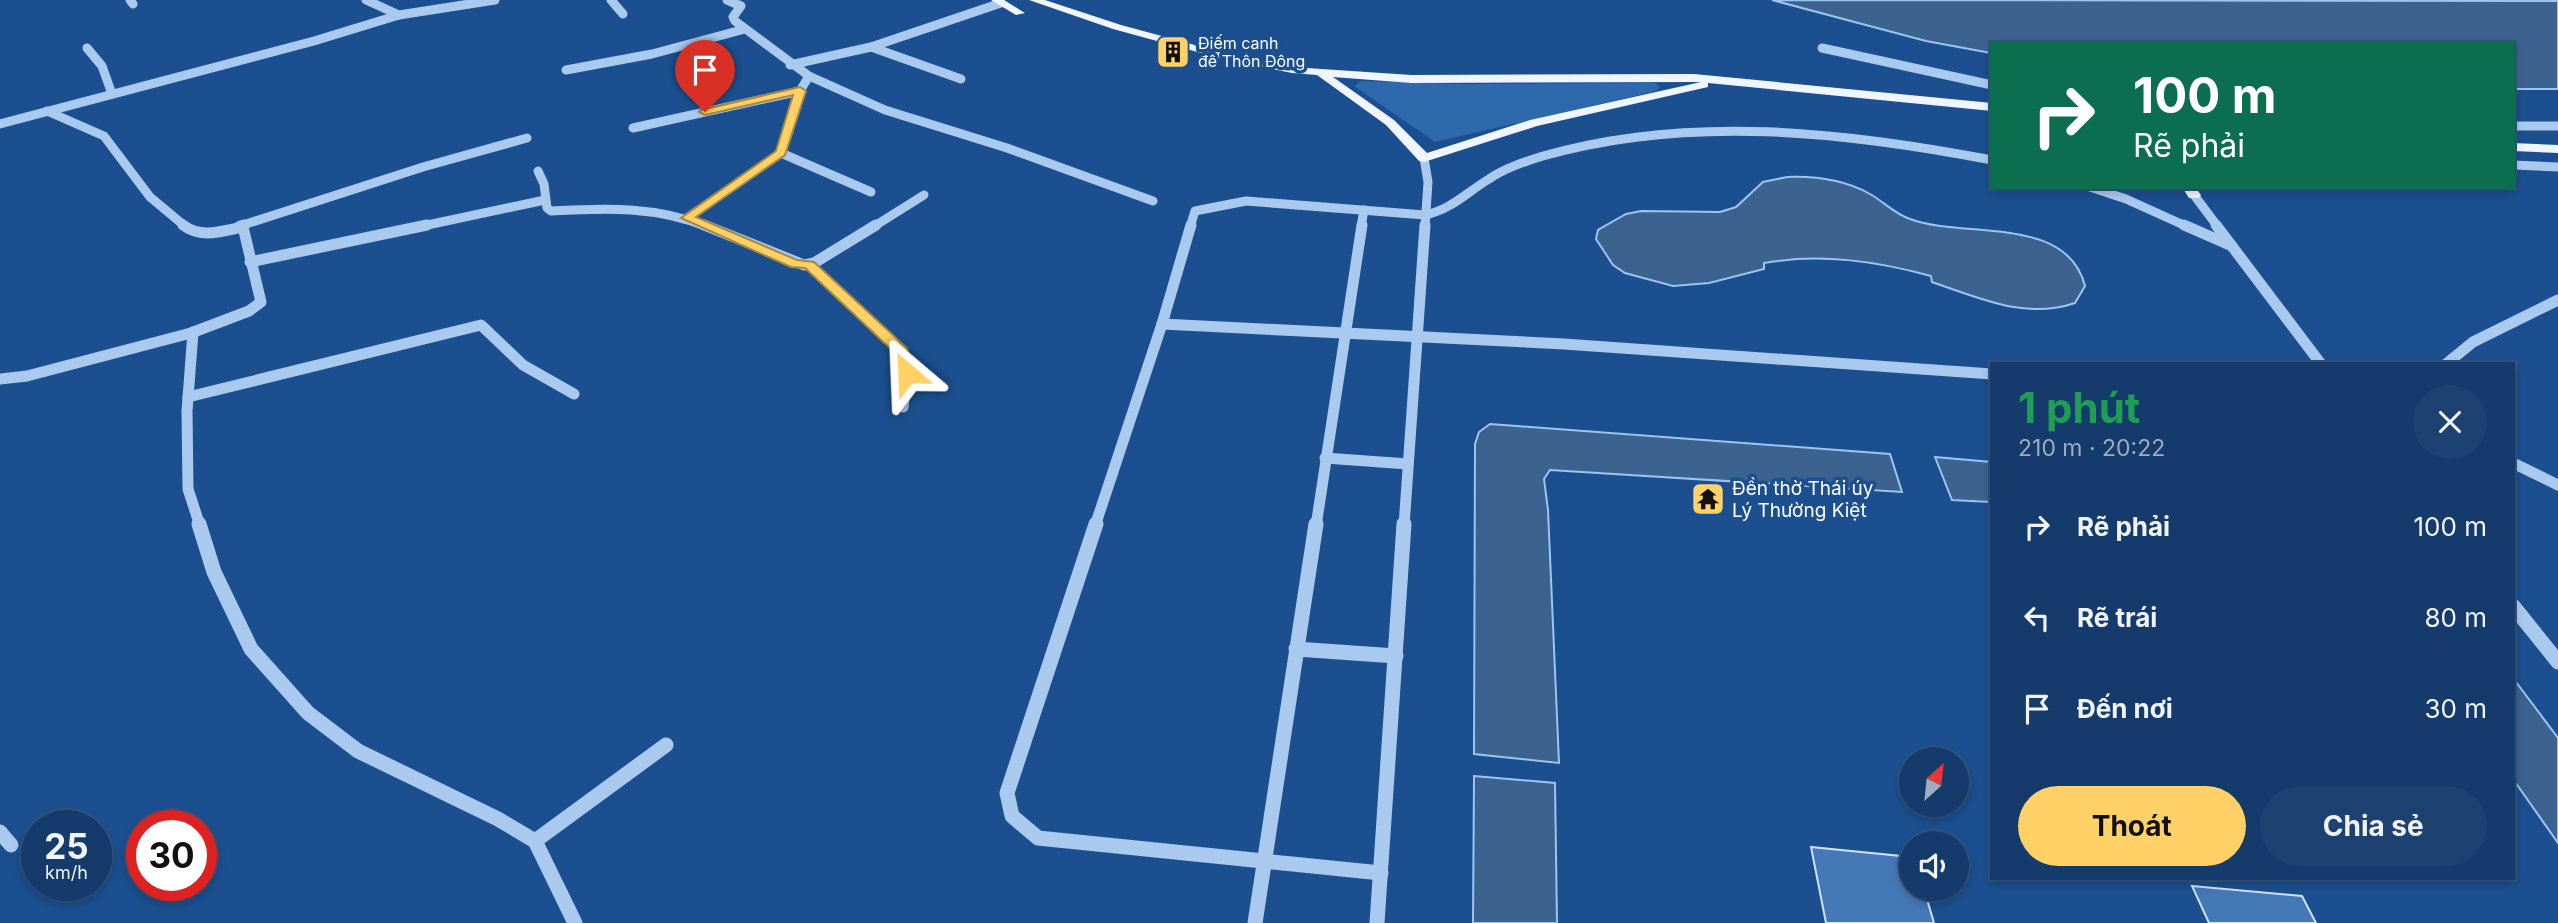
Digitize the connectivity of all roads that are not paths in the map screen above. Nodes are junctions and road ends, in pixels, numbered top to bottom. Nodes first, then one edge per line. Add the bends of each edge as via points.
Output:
1 (366, 0) edge
2 (491, 0) edge
3 (611, 0) edge
4 (727, 0) edge
5 (1034, 0) edge
6 (999, 2) edge
7 (1020, 13) dead end
8 (623, 14) dead end
9 (399, 15) junction
10 (745, 29) junction
11 (872, 47) junction
12 (87, 48) dead end
13 (1822, 48) dead end
14 (790, 65) junction
15 (566, 70) dead end
16 (1322, 74) junction
17 (809, 76) junction
18 (961, 79) dead end
19 (1721, 80) junction
20 (1990, 85) edge
21 (800, 91) junction
22 (112, 94) junction
23 (1990, 107) edge
24 (47, 111) junction
25 (0, 124) edge
26 (2515, 126) edge
27 (2558, 126) edge
28 (633, 128) dead end
29 (527, 138) dead end
30 (2515, 146) edge
31 (2558, 149) edge
32 (781, 153) junction
33 (1424, 158) junction
34 (1990, 160) edge
35 (2515, 165) edge
36 (2558, 167) edge
37 (538, 171) dead end
38 (2096, 189) edge
39 (2191, 191) edge
40 (871, 192) dead end
41 (924, 195) dead end
42 (545, 200) junction
43 (1153, 201) dead end
44 (1364, 210) junction
45 (1425, 215) junction
46 (687, 218) junction
47 (240, 226) junction
48 (2235, 247) junction
49 (250, 262) junction
50 (809, 265) junction
51 (2558, 300) edge
52 (1163, 324) junction
53 (193, 332) junction
54 (1343, 332) junction
55 (1417, 336) junction
56 (2320, 362) edge
57 (2448, 362) edge
58 (1990, 374) edge
59 (0, 379) edge
60 (574, 394) dead end
61 (188, 397) junction
62 (903, 407) dead end
63 (1325, 458) junction
64 (1408, 464) junction
65 (2515, 464) edge
66 (2558, 485) edge
67 (2515, 608) edge
68 (1296, 649) junction
69 (1396, 656) junction
70 (2558, 662) edge
71 (666, 746) dead end
72 (536, 841) junction
73 (1265, 860) junction
74 (1381, 873) junction
75 (575, 923) edge
76 (1255, 923) edge
77 (1377, 923) edge

1 - 9 street
2 - 9 street
3 - 8 street
4 - 10 street via 741,6 733,17
5 - 16 main road via 1227,57
6 - 7 main road
6 - 11 street
9 - 22 street
10 - 14 street
10 - 15 street
11 - 14 street
11 - 18 street
12 - 22 street via 102,66
13 - 20 street
14 - 17 street
16 - 19 main road via 1411,79
16 - 33 main road via 1400,130
17 - 21 street
17 - 43 street via 885,110
19 - 23 main road
19 - 33 main road via 1534,123
21 - 28 street
21 - 32 street
22 - 24 street
24 - 25 street
24 - 47 street via 104,136 149,197 192,232
26 - 27 street
29 - 47 street
30 - 31 main road
32 - 40 street
32 - 46 street
33 - 45 street via 1428,182
34 - 45 street via 1880,139 1812,133 1675,133 1609,140 1546,155 1500,172 1448,211
35 - 36 street
37 - 42 street
38 - 48 street
39 - 48 street
41 - 50 street
42 - 46 street via 547,208 555,212 618,207
42 - 49 street
44 - 45 street
44 - 52 street via 1246,201 1195,211
44 - 54 street
45 - 55 street
46 - 50 street via 795,264
47 - 49 street via 245,228
48 - 56 street
49 - 53 street via 260,306
50 - 62 street via 902,351 907,373
51 - 57 street via 2473,342
52 - 54 street
52 - 73 street via 1007,793 1012,816 1038,838
53 - 59 street
53 - 61 street
54 - 55 street
54 - 63 street
55 - 58 street
55 - 64 street
60 - 61 street via 523,365 485,326 478,325
61 - 72 street via 188,489 215,572 251,649 308,713 358,751
63 - 64 street
63 - 68 street
64 - 69 street
65 - 66 street
67 - 70 street
68 - 69 street
68 - 73 street
69 - 74 street
71 - 72 street
72 - 75 street
73 - 74 street
73 - 76 street
74 - 77 street

